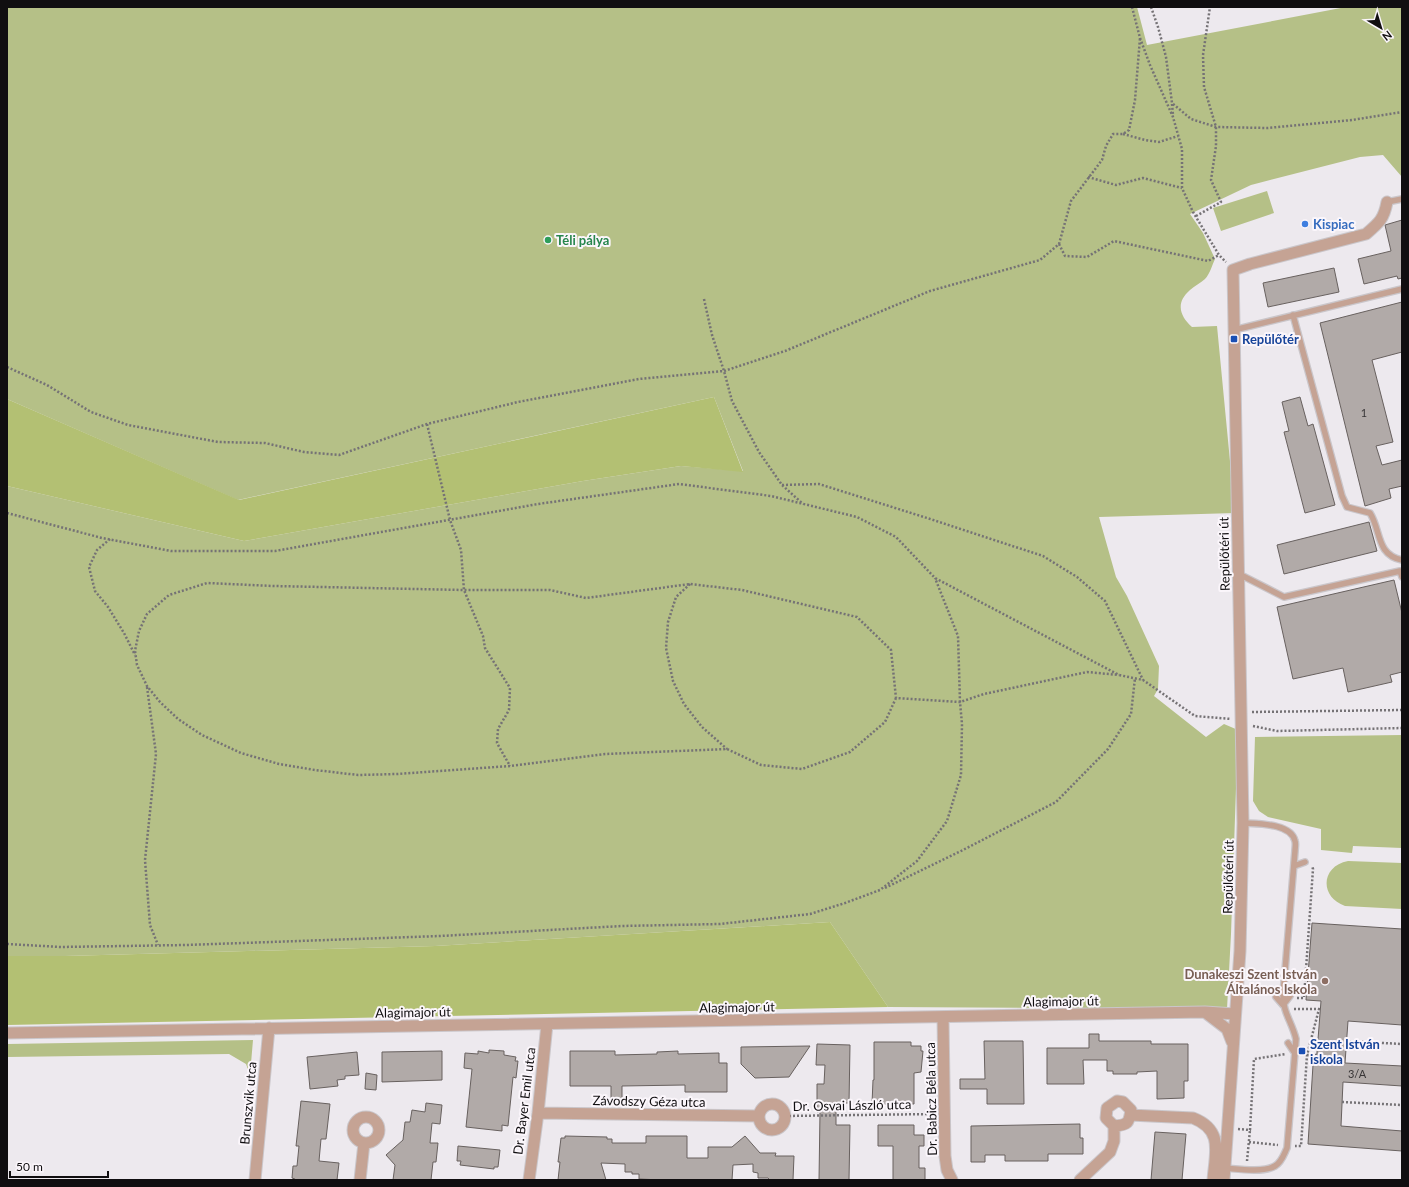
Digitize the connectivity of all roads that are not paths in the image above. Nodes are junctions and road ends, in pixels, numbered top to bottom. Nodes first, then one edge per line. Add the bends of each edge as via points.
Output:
1 (1402, 199) edge
2 (1387, 202) joint
3 (1402, 289) edge
4 (1293, 315) junction
5 (1234, 330) junction
6 (1402, 560) edge
7 (1239, 573) junction
8 (1402, 577) edge
9 (1243, 823) junction
10 (1305, 862) road end
11 (1294, 866) junction
12 (1276, 997) dead end
13 (1292, 997) road end
14 (1283, 1005) junction
15 (1205, 1012) junction
16 (1235, 1014) junction
17 (943, 1017) junction
18 (547, 1024) junction
19 (269, 1028) junction
20 (7, 1033) edge
21 (1288, 1043) dead end
22 (1234, 1047) junction
23 (1294, 1053) junction
24 (538, 1114) junction
25 (1130, 1115) junction
26 (759, 1116) junction
27 (1114, 1126) junction
28 (364, 1143) dead end
29 (1225, 1168) junction
30 (255, 1180) edge
31 (360, 1180) edge
32 (529, 1180) edge
33 (952, 1180) edge
34 (1080, 1180) edge
35 (1213, 1180) edge
36 (1224, 1180) edge

1 - 2 lane
2 - 5 street, Repülőtéri út via 1385,214 1366,234 1233,270
3 - 4 lane
4 - 5 lane
4 - 6 lane via 1342,496 1347,507 1370,513 1382,547 1388,555
5 - 7 street, Repülőtéri út
7 - 8 lane via 1284,597 1400,571
7 - 9 street, Repülőtéri út
9 - 11 lane via 1286,830 1295,840
9 - 16 street, Repülőtéri út via 1240,951
10 - 11 lane
11 - 14 lane
12 - 14 lane
13 - 14 lane
14 - 23 lane via 1296,1039
15 - 16 street
15 - 17 street, Alagimajor út
15 - 22 street, Repülőtéri út via 1227,1029
16 - 22 street, Repülőtéri út
17 - 18 street, Alagimajor út
17 - 33 street, Dr. Babicz Béla utca via 945,1156
18 - 19 street, Alagimajor út
18 - 24 street, Dr. Bayer Emil utca
19 - 20 street, Alagimajor út
19 - 30 street, Brunszvik utca
21 - 23 lane
22 - 29 street, Repülőtéri út
23 - 29 lane via 1287,1146 1281,1160 1275,1166 1263,1170
24 - 26 street, Závodszy Géza utca
24 - 32 street, Dr. Bayer Emil utca
25 - 27 street via 1124,1125
25 - 27 street via 1131,1110 1123,1102 1117,1101 1107,1108 1106,1118
25 - 35 street via 1193,1118 1208,1126 1216,1140
26 - 26 street via 764,1127 771,1130 780,1127 785,1116 781,1107 772,1104 766,1105
27 - 34 street via 1114,1141 1110,1152
28 - 31 street
29 - 36 street, Repülőtéri út

